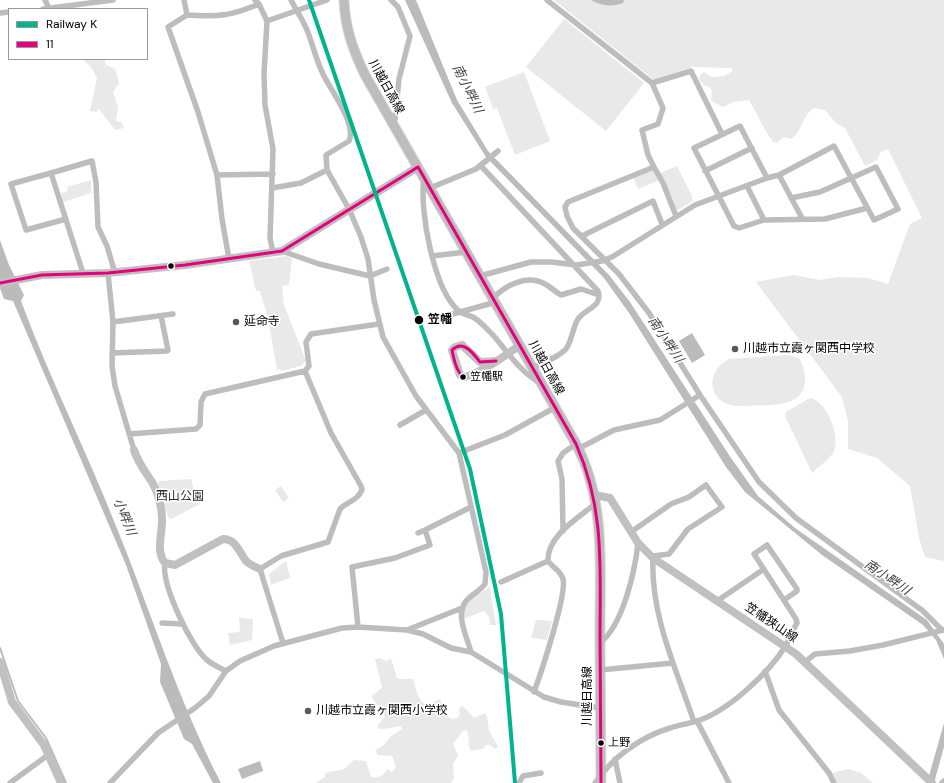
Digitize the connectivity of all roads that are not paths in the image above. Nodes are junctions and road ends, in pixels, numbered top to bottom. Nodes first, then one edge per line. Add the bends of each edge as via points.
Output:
1 (113, 0) edge
2 (291, 0) edge
3 (327, 0) edge
4 (344, 0) edge
5 (391, 0) edge
6 (547, 0) edge
7 (185, 1) edge
8 (258, 1) edge
9 (316, 2) edge
10 (53, 8) edge
11 (297, 11) junction
12 (187, 15) junction
13 (268, 21) junction
14 (652, 83) junction
15 (392, 123) junction
16 (722, 134) junction
17 (752, 148) junction
18 (498, 151) dead end
19 (480, 166) junction
20 (418, 167) junction
21 (654, 167) junction
22 (327, 170) junction
23 (705, 171) junction
24 (51, 173) junction
25 (273, 174) junction
26 (217, 175) junction
27 (779, 175) junction
28 (424, 178) junction
29 (767, 178) junction
30 (852, 179) junction
31 (747, 186) junction
32 (272, 188) junction
33 (430, 188) junction
34 (719, 195) junction
35 (791, 198) junction
36 (867, 208) junction
37 (349, 209) junction
38 (676, 216) junction
39 (802, 218) junction
40 (66, 219) junction
41 (764, 220) junction
42 (662, 224) junction
43 (582, 236) junction
44 (282, 250) junction
45 (273, 252) junction
46 (466, 252) junction
47 (432, 256) junction
48 (229, 259) junction
49 (604, 260) junction
50 (576, 265) junction
51 (387, 269) dead end
52 (83, 273) junction
53 (111, 273) junction
54 (370, 276) junction
55 (480, 276) junction
56 (0, 283) edge
57 (599, 295) junction
58 (494, 300) junction
59 (460, 312) junction
60 (174, 314) dead end
61 (161, 316) junction
62 (436, 319) dead end
63 (113, 322) junction
64 (379, 324) junction
65 (520, 345) junction
66 (112, 353) junction
67 (508, 353) junction
68 (496, 362) junction
69 (533, 368) junction
70 (305, 371) junction
71 (542, 384) junction
72 (699, 396) junction
73 (554, 408) junction
74 (426, 410) junction
75 (400, 425) dead end
76 (129, 434) junction
77 (577, 446) junction
78 (134, 450) joint
79 (459, 453) junction
80 (594, 499) junction
81 (471, 507) junction
82 (425, 530) junction
83 (563, 531) junction
84 (631, 532) junction
85 (418, 533) dead end
86 (638, 543) junction
87 (653, 558) junction
88 (548, 561) junction
89 (165, 563) junction
90 (260, 569) junction
91 (764, 569) junction
92 (500, 582) dead end
93 (784, 600) junction
94 (717, 601) junction
95 (462, 608) junction
96 (162, 623) dead end
97 (184, 624) junction
98 (358, 626) junction
99 (407, 630) junction
100 (942, 631) edge
101 (283, 643) junction
102 (600, 643) junction
103 (785, 646) junction
104 (471, 652) junction
105 (0, 662) edge
106 (805, 662) junction
107 (672, 663) junction
108 (600, 670) junction
109 (226, 671) junction
110 (765, 671) junction
111 (534, 692) junction
112 (600, 708) junction
113 (695, 722) junction
114 (48, 755) junction
115 (615, 759) junction
116 (541, 772) dead end
117 (601, 778) edge
118 (10, 783) edge
119 (60, 783) edge
120 (110, 783) edge
121 (519, 783) edge
122 (595, 783) edge
123 (620, 783) edge
124 (729, 783) edge
125 (834, 783) edge
126 (932, 783) edge

1 - 10 street
2 - 11 street
3 - 9 street
4 - 15 main road, 川越日高線 via 346,28 350,41 365,75
5 - 15 street via 398,7 410,36 399,79 395,119
6 - 14 street
7 - 12 street
8 - 12 street via 243,11 221,16
8 - 13 street
9 - 11 street
11 - 13 street
11 - 22 street via 323,75 337,97 351,134 349,141 326,155
12 - 26 street via 168,27
13 - 25 street via 264,54 265,105 273,149
14 - 16 street via 691,72
14 - 21 street via 663,108 658,124 643,129 642,134
15 - 20 main road, 川越日高線
16 - 17 street via 740,126
16 - 23 street via 694,148
17 - 23 street
17 - 29 street
18 - 19 street
19 - 33 street
19 - 50 street
20 - 28 main road, 川越日高線
20 - 37 street
21 - 38 street
21 - 43 street via 568,202 565,207 567,216 573,228
22 - 32 street via 301,183
22 - 37 street
23 - 34 street
24 - 40 street
24 - 40 street via 12,184 26,230
24 - 53 street via 92,161 96,182 98,227 107,246
25 - 26 street
25 - 32 street
26 - 48 street
27 - 29 street
27 - 30 street via 834,146
27 - 35 street
28 - 33 main road, 川越日高線
28 - 47 street via 423,201
29 - 31 street
30 - 35 street via 820,192
30 - 36 street
30 - 36 street via 876,168 898,209 875,220
31 - 34 street
31 - 41 street
32 - 45 street via 270,238
33 - 46 main road, 川越日高線
34 - 38 street
34 - 41 street via 734,226 739,228
35 - 39 street
36 - 39 street via 825,219
37 - 44 street
37 - 54 street via 364,244
38 - 42 street
39 - 41 street
40 - 52 street
42 - 43 street via 653,201
42 - 49 street
43 - 49 street
44 - 45 street
44 - 54 street via 323,265
45 - 48 street
46 - 47 street
46 - 55 main road, 川越日高線
47 - 59 street via 443,287
48 - 53 street
49 - 50 street
49 - 72 street via 629,286 649,313
50 - 55 street via 531,262
50 - 57 street
51 - 54 street
52 - 53 street
52 - 56 street via 42,275
53 - 63 street
54 - 64 street
55 - 58 main road, 川越日高線
57 - 58 street via 582,289 561,295 544,283 530,281 506,287
57 - 69 street via 599,301 594,307 579,318 566,350
58 - 59 street
58 - 65 main road, 川越日高線
59 - 62 street
59 - 67 street via 474,318
60 - 61 street
61 - 63 street
61 - 66 street via 167,351
63 - 66 street
64 - 70 street via 311,334 306,342 309,366
64 - 74 street via 389,349
65 - 67 street
65 - 69 main road, 川越日高線
66 - 76 street via 115,386
67 - 68 street
67 - 71 street via 531,378
68 - 68 street via 463,378 452,350 462,345 480,362
69 - 71 main road, 川越日高線
70 - 76 street via 205,394 200,402 200,425 192,431
70 - 90 street via 331,433 362,490 355,500 340,509 328,542 281,556
71 - 73 main road, 川越日高線
72 - 77 street via 660,420 614,430
72 - 100 street via 758,482 776,500 796,518 923,611
73 - 77 main road, 川越日高線
73 - 79 street via 501,436
74 - 75 street
74 - 79 street
76 - 78 street
77 - 80 main road, 川越日高線 via 589,476
77 - 83 street via 563,453 558,461 562,479
78 - 89 street via 143,470 154,485 159,502 162,518 160,551
79 - 81 street
80 - 83 street
80 - 84 street, 笠幡狭山線 via 610,498
80 - 102 main road, 川越日高線 via 600,561
81 - 82 street
81 - 95 street via 487,578 482,588 471,596
82 - 85 street
82 - 98 street via 430,545 388,560 352,567
83 - 88 street via 549,550
84 - 86 street, 笠幡狭山線
84 - 87 street via 671,504 689,497 706,485 722,508 688,529 669,554 656,555
86 - 87 street, 笠幡狭山線
86 - 102 street via 628,594 611,631
87 - 94 street, 笠幡狭山線
87 - 107 street via 660,624
88 - 92 street
88 - 111 street via 560,573 564,585
89 - 90 street via 175,565 228,539 234,543 247,562
89 - 97 street via 164,573 169,590
90 - 101 street
91 - 93 street
91 - 93 street via 754,554 767,545 797,589
91 - 94 street
93 - 103 street via 796,619
94 - 103 street, 笠幡狭山線
95 - 99 street
95 - 104 street via 462,619
96 - 97 street
97 - 109 street via 208,661
98 - 99 street
98 - 101 street via 329,630
99 - 104 street via 423,634 451,648
100 - 106 street via 850,651 815,654
101 - 109 street via 251,655
102 - 108 main road, 川越日高線
103 - 106 street, 笠幡狭山線
103 - 110 street
104 - 111 street
105 - 114 street via 12,702 39,738
106 - 126 street, 笠幡狭山線
107 - 108 street
107 - 113 street
108 - 112 main road, 川越日高線
109 - 120 street via 209,696 151,739
110 - 113 street via 740,695
110 - 125 street via 779,710 829,773
111 - 112 street via 561,702
112 - 117 main road, 川越日高線
113 - 115 street via 648,736
113 - 124 street
114 - 118 street
114 - 119 street
115 - 117 street
115 - 123 street
116 - 121 street via 523,776
117 - 122 street

